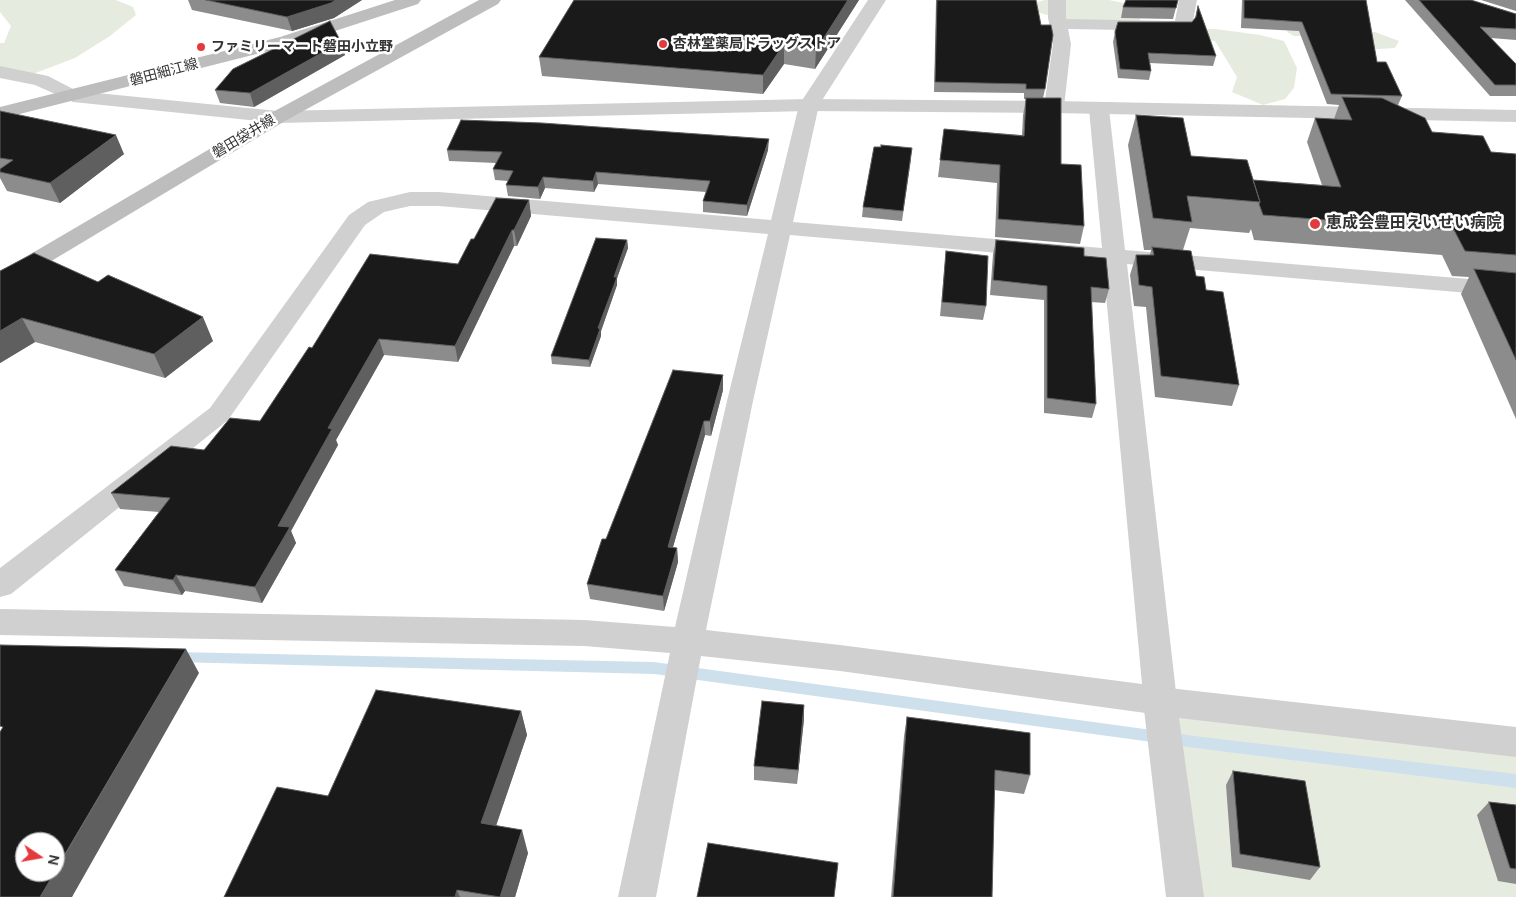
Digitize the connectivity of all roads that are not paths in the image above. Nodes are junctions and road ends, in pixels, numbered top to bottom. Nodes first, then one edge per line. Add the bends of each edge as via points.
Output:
1 (412, 0) edge
2 (492, 0) edge
3 (877, 0) edge
4 (1057, 0) edge
5 (1188, 0) edge
6 (1058, 24) junction
7 (0, 72) edge
8 (73, 96) junction
9 (810, 105) junction
10 (1054, 107) junction
11 (1099, 109) junction
12 (0, 113) edge
13 (1377, 114) junction
14 (1516, 116) edge
15 (278, 117) junction
16 (1418, 134) edge
17 (781, 228) junction
18 (1115, 257) junction
19 (0, 282) edge
20 (1516, 290) edge
21 (0, 585) edge
22 (0, 622) edge
23 (688, 641) junction
24 (1160, 701) junction
25 (1516, 742) edge
26 (637, 897) edge
27 (1185, 897) edge

1 - 8 main road, 磐田細江線 via 286,41
2 - 15 main road, 磐田袋井線
3 - 9 street
4 - 6 street
5 - 6 street via 1183,26
6 - 10 street via 1062,44
7 - 8 street via 41,80
8 - 12 main road, 磐田細江線
8 - 15 street
9 - 10 street
9 - 15 street
9 - 17 street
10 - 11 street
11 - 13 street
11 - 18 street
13 - 14 street
13 - 16 street
15 - 19 main road, 磐田袋井線
17 - 18 street
17 - 21 street via 438,199 410,199 376,207 357,220 220,414
17 - 23 street
18 - 20 street
18 - 24 street
22 - 23 street via 584,633
23 - 24 street
23 - 26 street
24 - 25 street
24 - 27 street

